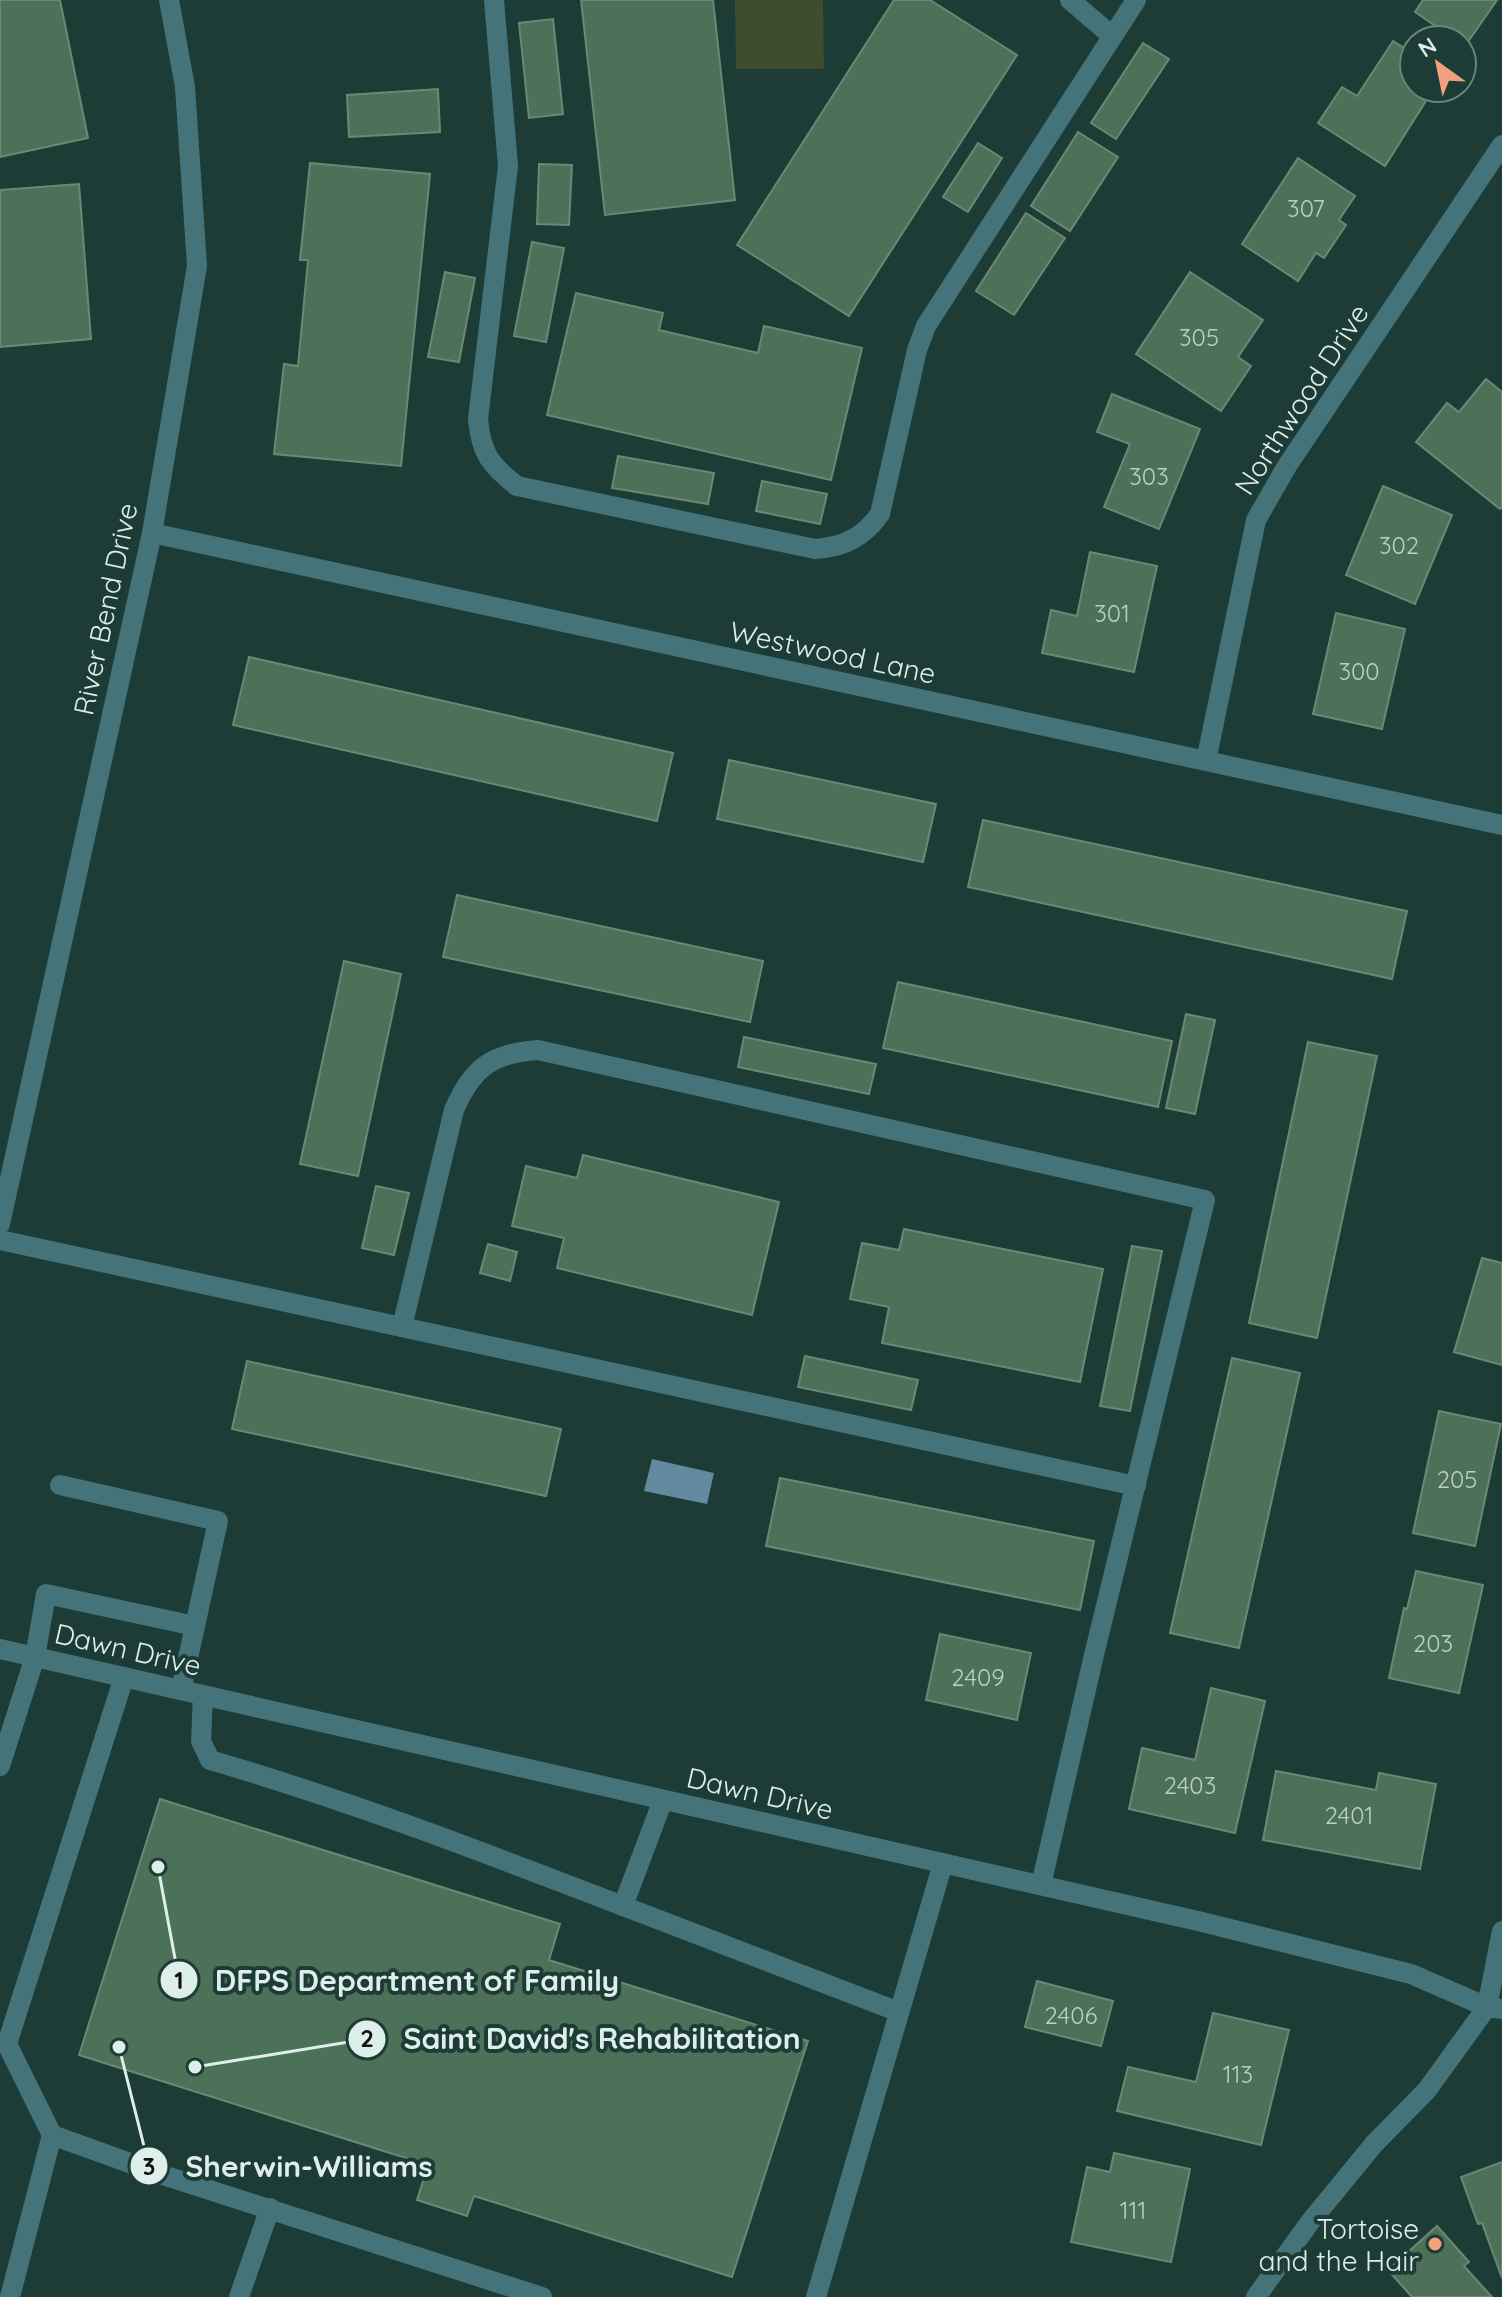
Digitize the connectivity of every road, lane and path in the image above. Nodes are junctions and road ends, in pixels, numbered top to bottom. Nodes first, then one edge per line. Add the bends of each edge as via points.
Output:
1 (169, 0) edge
2 (494, 0) edge
3 (1070, 0) edge
4 (1136, 0) edge
5 (1112, 36) junction
6 (1502, 145) edge
7 (152, 533) junction
8 (1206, 761) junction
9 (1502, 825) edge
10 (0, 1224) edge
11 (0, 1240) edge
12 (402, 1327) junction
13 (60, 1485) dead end
14 (1136, 1486) junction
15 (195, 1626) junction
16 (0, 1649) edge
17 (35, 1657) junction
18 (124, 1677) junction
19 (181, 1690) junction
20 (203, 1695) junction
21 (0, 1766) edge
22 (663, 1800) junction
23 (943, 1863) junction
24 (1041, 1885) junction
25 (623, 1906) junction
26 (1502, 1931) edge
27 (1495, 2008) edge
28 (899, 2012) junction
29 (3, 2042) edge
30 (52, 2135) junction
31 (270, 2208) junction
32 (10, 2297) edge
33 (239, 2297) edge
34 (542, 2297) edge
35 (816, 2297) edge
36 (1256, 2297) edge

1 - 7 street, River Bend Drive via 185,87 197,266
2 - 5 street via 508,166 478,419 486,455 517,486 815,549 853,540 880,514 926,326
3 - 5 street
4 - 5 street
6 - 8 street, Northwood Drive via 1256,520
7 - 8 street, Westwood Lane
7 - 10 street, River Bend Drive
8 - 9 street, Westwood Lane
11 - 12 street
12 - 14 street
12 - 14 street via 464,1086 495,1058 538,1050 1205,1200
13 - 15 street via 218,1521
14 - 24 street
15 - 17 street via 46,1594
15 - 19 street
16 - 17 street, Dawn Drive
17 - 18 street, Dawn Drive
17 - 21 street
18 - 19 street, Dawn Drive
18 - 29 street
19 - 20 street, Dawn Drive
20 - 22 street, Dawn Drive
20 - 25 street via 201,1741 210,1760 430,1831
22 - 23 street, Dawn Drive
22 - 25 street
23 - 24 street, Dawn Drive
23 - 28 street
24 - 27 street, Dawn Drive via 1411,1974
25 - 28 street
26 - 27 street
27 - 36 street via 1374,2144
28 - 35 street
29 - 30 street
30 - 31 street
30 - 32 street
31 - 33 street
31 - 34 street

